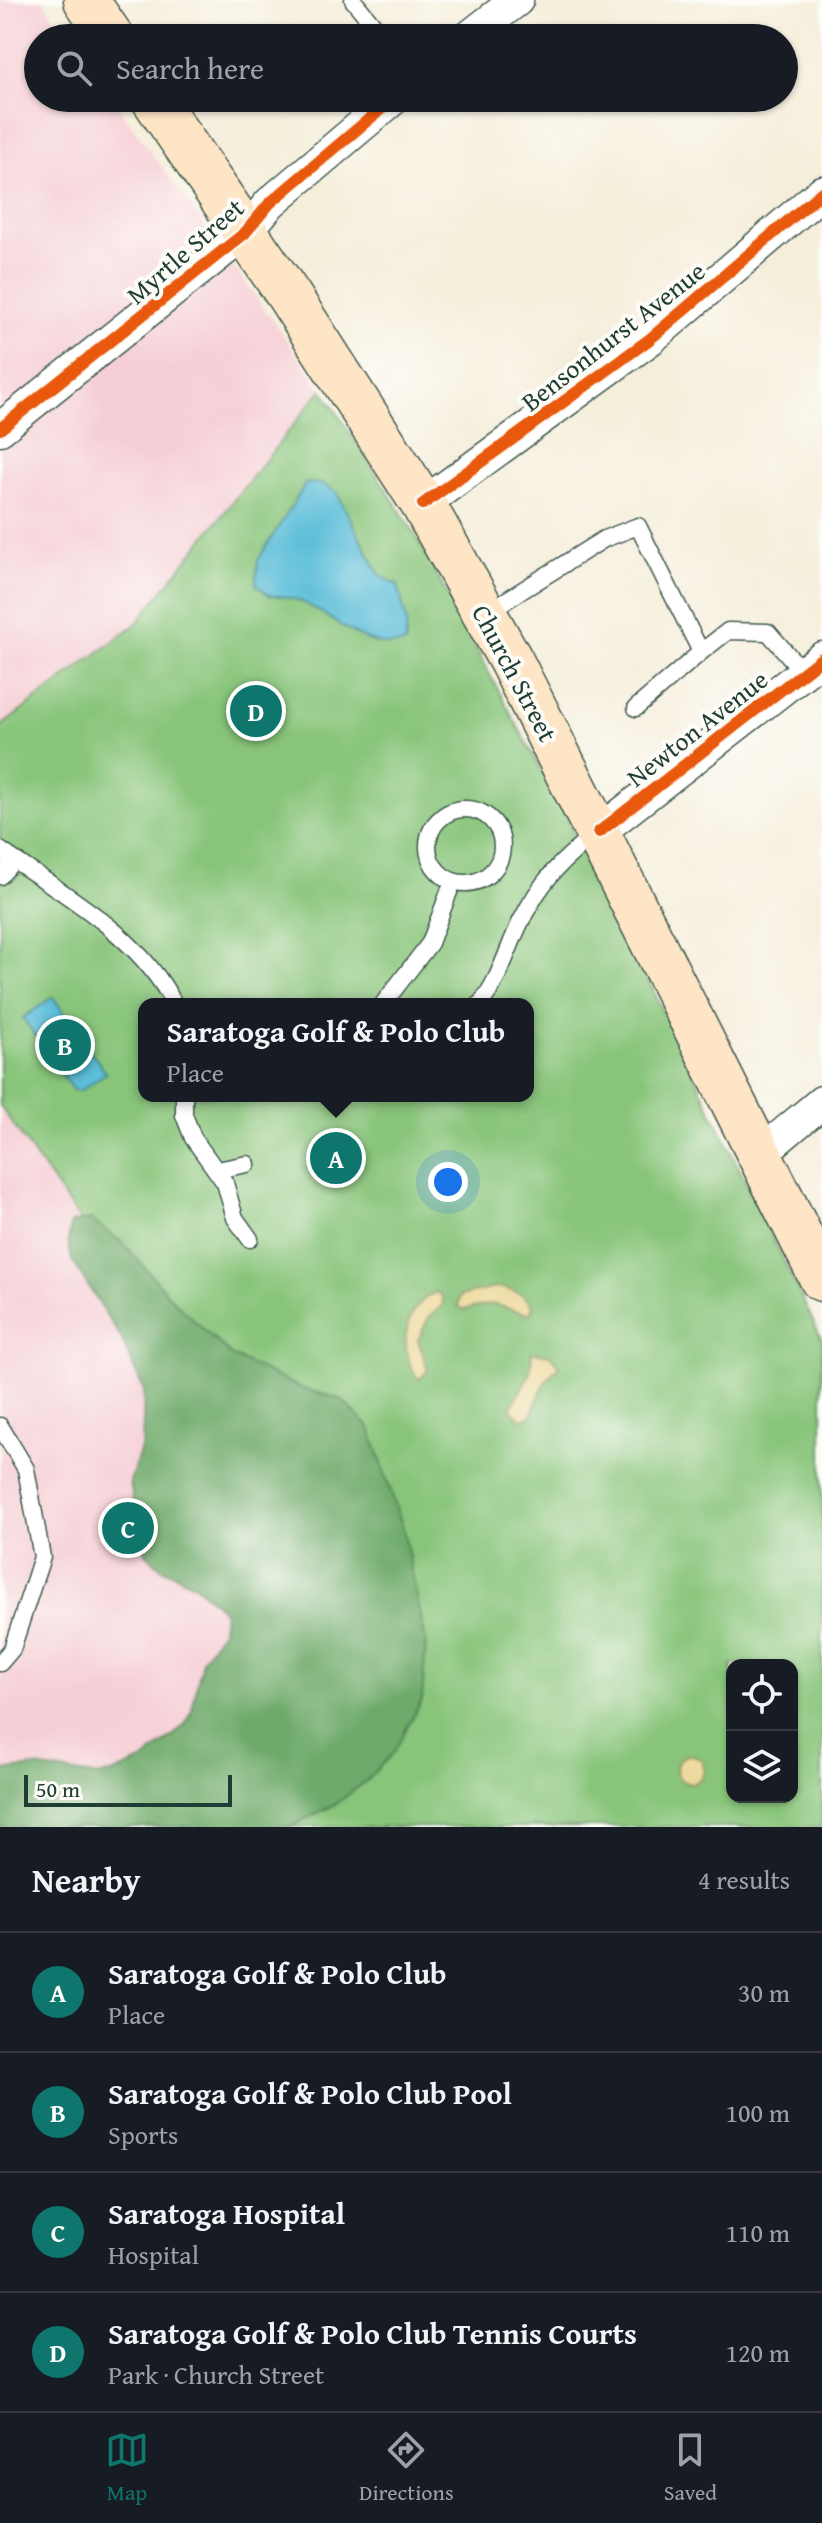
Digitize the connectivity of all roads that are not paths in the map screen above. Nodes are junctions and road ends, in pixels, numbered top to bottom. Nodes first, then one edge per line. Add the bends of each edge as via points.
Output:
1 (86, 0) edge
2 (353, 0) edge
3 (517, 0) edge
4 (102, 24) edge
5 (373, 24) edge
6 (486, 24) edge
7 (163, 112) edge
8 (377, 112) edge
9 (822, 192) edge
10 (245, 233) junction
11 (0, 429) edge
12 (423, 504) junction
13 (485, 614) junction
14 (701, 652) junction
15 (813, 665) edge
16 (636, 708) dead end
17 (599, 832) junction
18 (7, 855) edge
19 (0, 876) edge
20 (453, 881) junction
21 (171, 998) edge
22 (390, 998) edge
23 (484, 998) edge
24 (184, 1102) edge
25 (822, 1102) edge
26 (761, 1153) junction
27 (247, 1164) dead end
28 (217, 1170) junction
29 (250, 1239) dead end
30 (822, 1279) edge
31 (0, 1426) edge
32 (0, 1663) edge

1 - 4 main road
2 - 5 lane
3 - 6 street
7 - 10 main road, Church Street
8 - 10 street, Myrtle Street via 270,203
9 - 12 street, Bensonhurst Avenue via 650,339
10 - 11 street, Myrtle Street
10 - 12 main road, Church Street
12 - 13 main road, Church Street
13 - 14 lane via 604,539 638,526
13 - 17 main road, Church Street
14 - 15 lane via 728,631 768,632
14 - 16 lane
15 - 17 street, Newton Avenue
17 - 23 lane via 548,874
17 - 26 main road, Church Street
18 - 19 lane
18 - 21 lane via 118,934 152,966
20 - 20 lane via 479,880 498,863 501,838 496,826 476,810 450,812 431,828 428,854 433,866
20 - 22 lane via 430,943
24 - 28 lane via 193,1138
25 - 26 street
26 - 30 main road, Church Street
27 - 28 lane
28 - 29 lane via 235,1218
31 - 32 lane via 26,1469 42,1557 12,1649

